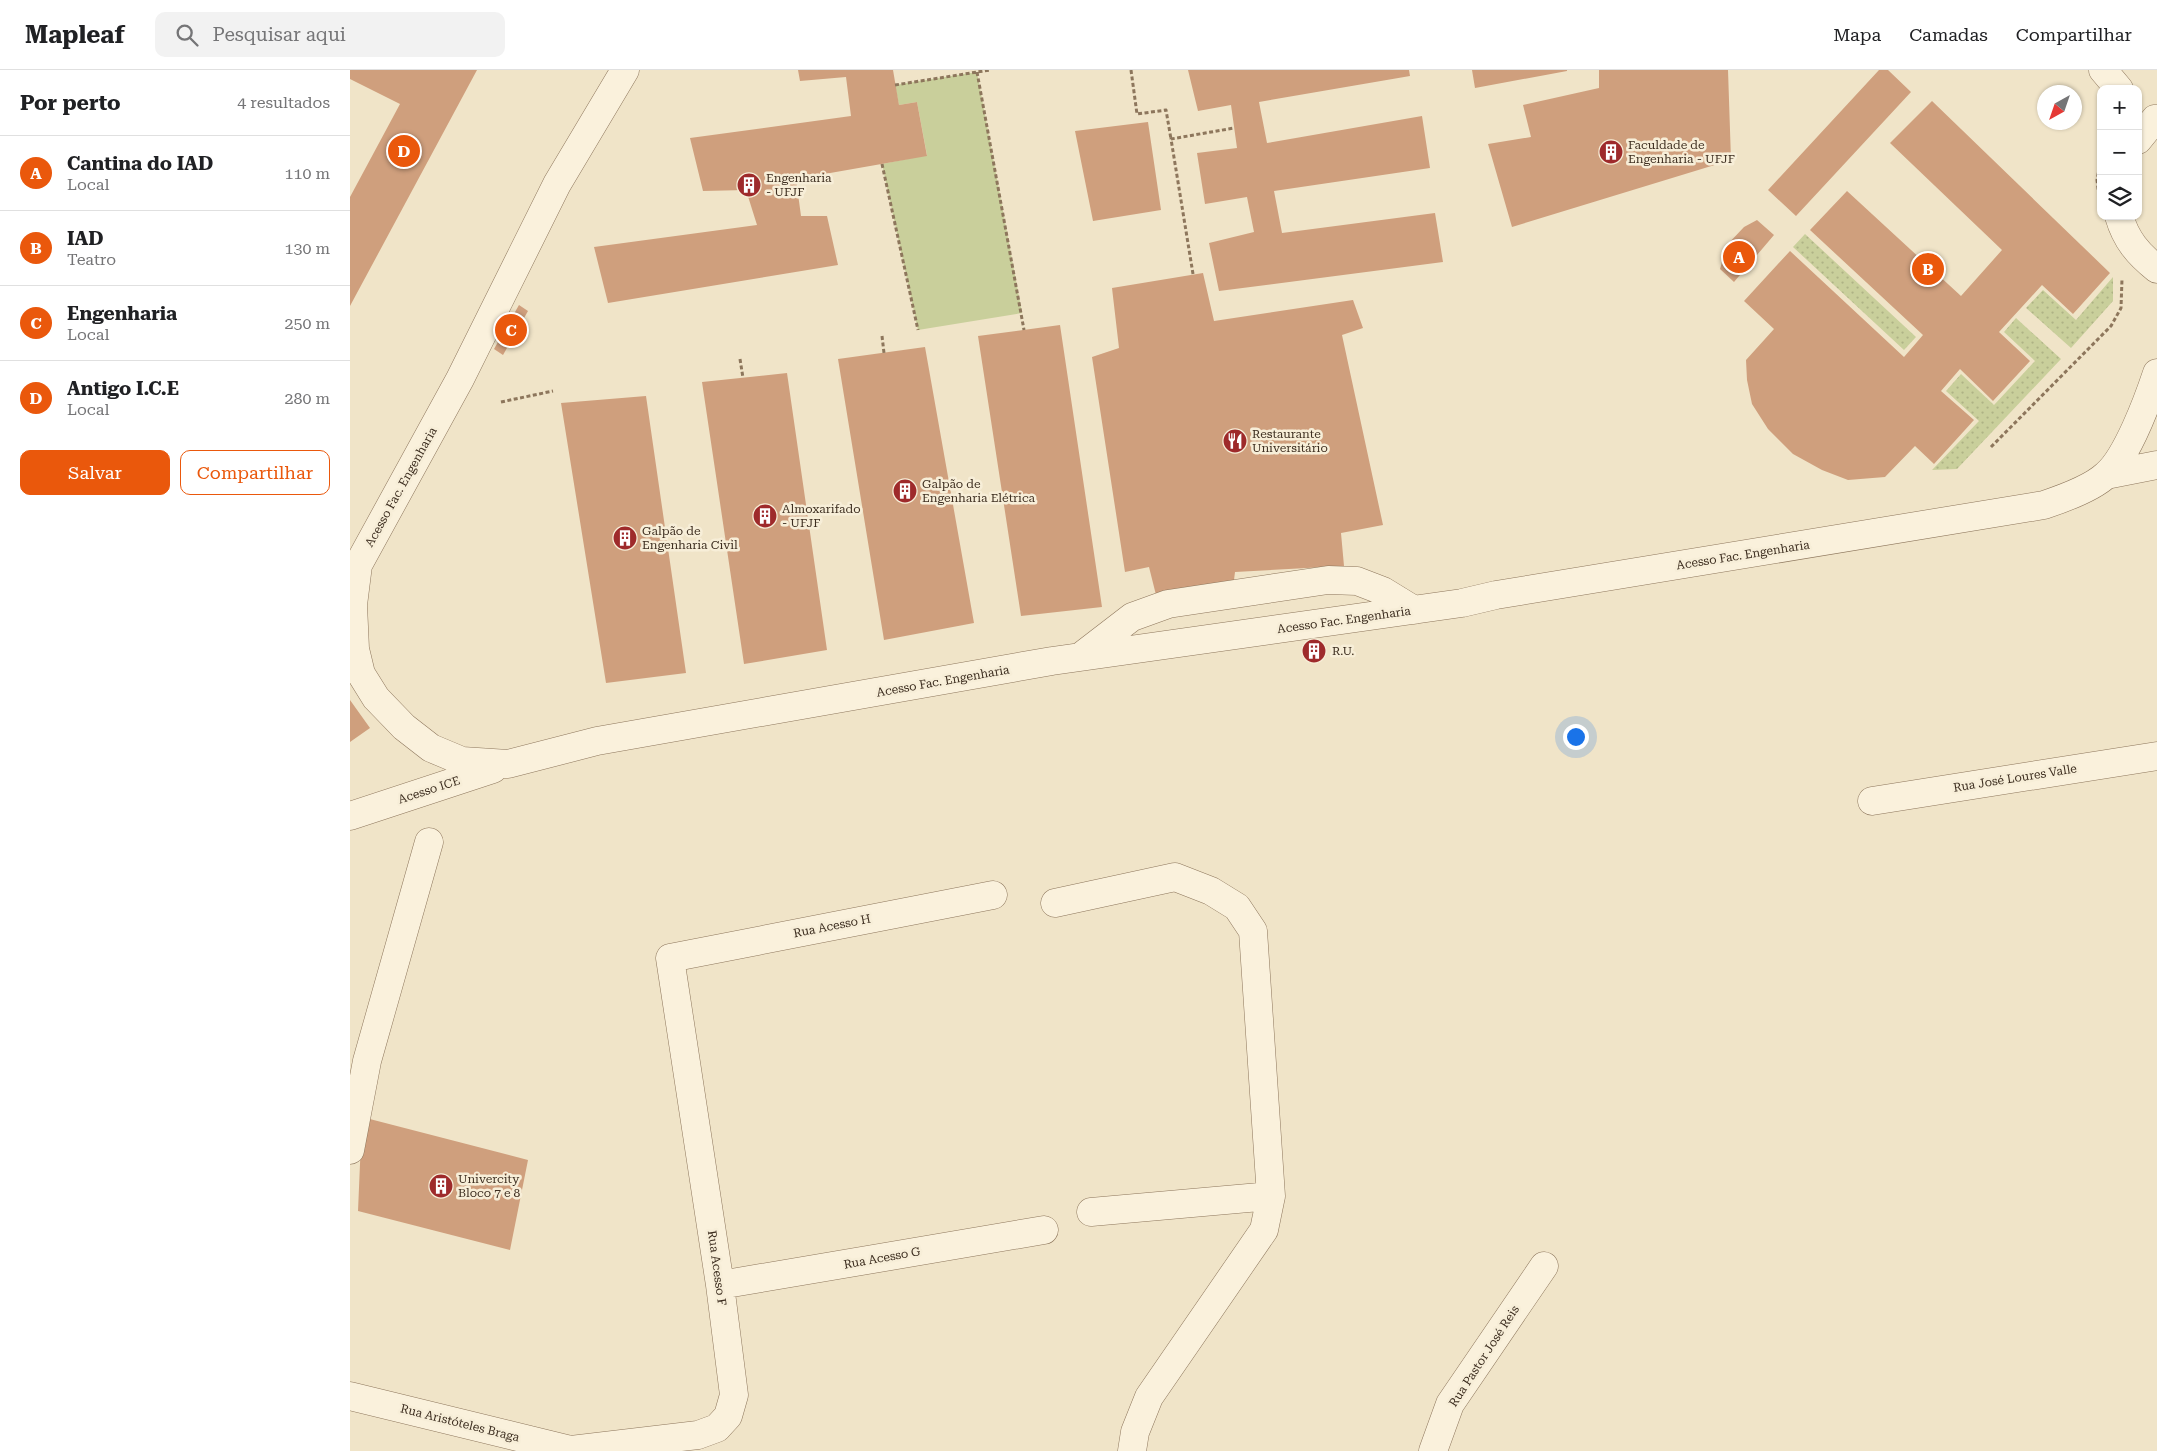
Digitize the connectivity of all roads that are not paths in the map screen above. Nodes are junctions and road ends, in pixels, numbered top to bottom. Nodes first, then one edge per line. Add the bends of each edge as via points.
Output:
1 (625, 70) edge
2 (2103, 70) edge
3 (2116, 85) edge
4 (2150, 116) edge
5 (2142, 132) edge
6 (2120, 220) edge
7 (2157, 269) edge
8 (2157, 373) edge
9 (2157, 465) edge
10 (2106, 475) junction
11 (1414, 610) junction
12 (1079, 658) junction
13 (2157, 756) edge
14 (508, 764) junction
15 (1872, 801) dead end
16 (350, 816) edge
17 (429, 842) dead end
18 (993, 895) dead end
19 (1055, 903) dead end
20 (670, 958) joint
21 (350, 1150) edge
22 (1271, 1196) junction
23 (1091, 1212) dead end
24 (1044, 1230) dead end
25 (1544, 1266) dead end
26 (720, 1286) junction
27 (350, 1396) edge
28 (571, 1450) edge
29 (1132, 1451) edge
30 (1434, 1451) edge

1 - 14 street, Acesso Fac. Engenharia via 557,184 460,379 358,565 353,605 355,649 361,674 376,698 404,728 431,748 462,762
2 - 3 street
4 - 5 street
6 - 7 street via 2138,253
8 - 10 street, Acesso Fac. Engenharia via 2138,422 2120,457
9 - 10 street
10 - 11 street, Acesso Fac. Engenharia via 2066,498 2044,505
11 - 12 street, Acesso Fac. Engenharia
11 - 12 street via 1383,591 1357,581 1328,580 1168,604 1132,617
12 - 14 street, Acesso Fac. Engenharia via 597,741
13 - 15 street, Rua José Loures Valle
14 - 16 street, Acesso ICE
17 - 21 street via 367,1061
18 - 20 street, Rua Acesso H
19 - 22 street via 1175,876 1237,906 1254,931
20 - 26 street, Rua Acesso F
22 - 23 street
22 - 29 street via 1264,1230 1149,1398 1135,1432
24 - 26 street, Rua Acesso G
25 - 30 street, Rua Pastor José Reis via 1450,1404
26 - 28 street, Rua Acesso F via 734,1395 728,1416 717,1428 698,1435
27 - 28 street, Rua Aristóteles Braga

